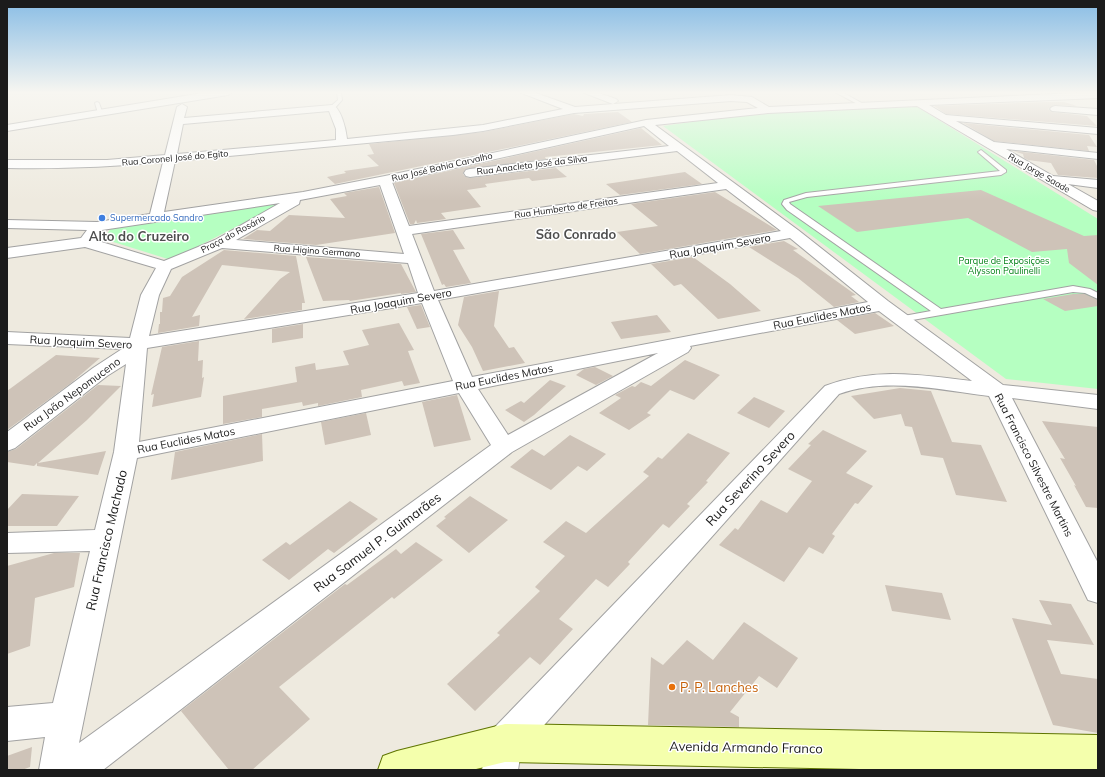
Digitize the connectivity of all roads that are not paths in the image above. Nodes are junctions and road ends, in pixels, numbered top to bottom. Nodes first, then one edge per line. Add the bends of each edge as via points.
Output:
1 (24, 128) edge
2 (177, 128) edge
3 (340, 128) edge
4 (481, 128) edge
5 (618, 128) edge
6 (654, 128) edge
7 (962, 128) edge
8 (1030, 128) edge
9 (1071, 128) edge
10 (1098, 131) edge
11 (7, 136) edge
12 (342, 143) junction
13 (990, 144) junction
14 (678, 148) junction
15 (1038, 149) junction
16 (981, 152) dead end
17 (1098, 156) edge
18 (171, 159) junction
19 (7, 164) edge
20 (1046, 177) junction
21 (385, 181) junction
22 (1098, 184) edge
23 (728, 185) junction
24 (303, 196) junction
25 (1098, 206) edge
26 (156, 217) junction
27 (7, 224) edge
28 (97, 226) junction
29 (404, 231) junction
30 (793, 233) junction
31 (86, 242) junction
32 (220, 243) junction
33 (7, 253) edge
34 (414, 258) junction
35 (165, 266) junction
36 (1098, 296) edge
37 (428, 297) junction
38 (882, 304) junction
39 (939, 312) junction
40 (901, 319) junction
41 (7, 338) edge
42 (698, 339) junction
43 (138, 346) junction
44 (465, 385) junction
45 (997, 390) junction
46 (1098, 402) edge
47 (7, 443) edge
48 (504, 447) junction
49 (126, 452) junction
50 (106, 540) junction
51 (7, 543) edge
52 (1098, 591) edge
53 (66, 718) junction
54 (7, 724) edge
55 (1098, 754) edge
56 (503, 756) edge
57 (923, 760) edge
58 (57, 770) edge
59 (73, 770) edge
60 (397, 770) edge

1 - 11 street
2 - 18 street
3 - 12 street
4 - 12 street, Rua Coronel José do Egito
5 - 21 street, Rua José Bahia Carvalho
6 - 14 street, Rua Francisco Silvestre Martins
7 - 13 street, Rua Jorge Saade
8 - 15 street
9 - 10 street
12 - 18 street, Rua Coronel José do Egito
13 - 15 street
13 - 20 street, Rua Jorge Saade
14 - 21 street, Rua Anacleto José da Silva
14 - 23 street, Rua Francisco Silvestre Martins
15 - 17 street
15 - 20 street
16 - 39 lane via 1004,171 806,195 786,201 790,208
18 - 19 street, Rua Coronel José do Egito via 85,165
18 - 26 street
20 - 22 street
20 - 25 street, Rua Jorge Saade
21 - 24 street, Rua José Bahia Carvalho
21 - 29 street
23 - 29 street, Rua Humberto de Freitas
23 - 30 street, Rua Francisco Silvestre Martins
24 - 26 street, Rua José Bahia Carvalho
24 - 32 street, Praça do Rosário
26 - 28 street, Rua José Bahia Carvalho
27 - 28 street, Rua José Bahia Carvalho
28 - 31 street
29 - 34 street
30 - 37 street, Rua Joaquim Severo
30 - 38 street, Rua Francisco Silvestre Martins
31 - 33 street
31 - 35 street
32 - 34 street, Rua Higino Germano
32 - 35 street, Praça do Rosário
34 - 37 street
35 - 43 street, Rua Francisco Machado via 150,295
36 - 39 lane via 1074,289
37 - 43 street, Rua Joaquim Severo
37 - 44 street
38 - 40 street, Rua Francisco Silvestre Martins
38 - 42 street, Rua Euclides Matos
39 - 40 lane
40 - 45 street, Rua Francisco Silvestre Martins
41 - 43 street, Rua Joaquim Severo
42 - 44 street, Rua Euclides Matos
42 - 48 street, Rua Samuel P. Guimarães
43 - 47 street, Rua João Nepomuceno
43 - 49 street, Rua Francisco Machado
44 - 48 street
44 - 49 street, Rua Euclides Matos
45 - 46 street, Rua Severino Severo
45 - 52 street, Rua Francisco Silvestre Martins
45 - 56 street, Rua Severino Severo via 886,380 845,383 832,390
48 - 59 street, Rua Samuel P. Guimarães
49 - 50 street, Rua Francisco Machado
50 - 51 street
50 - 53 street, Rua Francisco Machado
53 - 54 street
53 - 58 street, Rua Francisco Machado
55 - 57 street, Avenida Armando Franco
56 - 57 street, Avenida Armando Franco
56 - 60 street, Avenida Armando Franco

